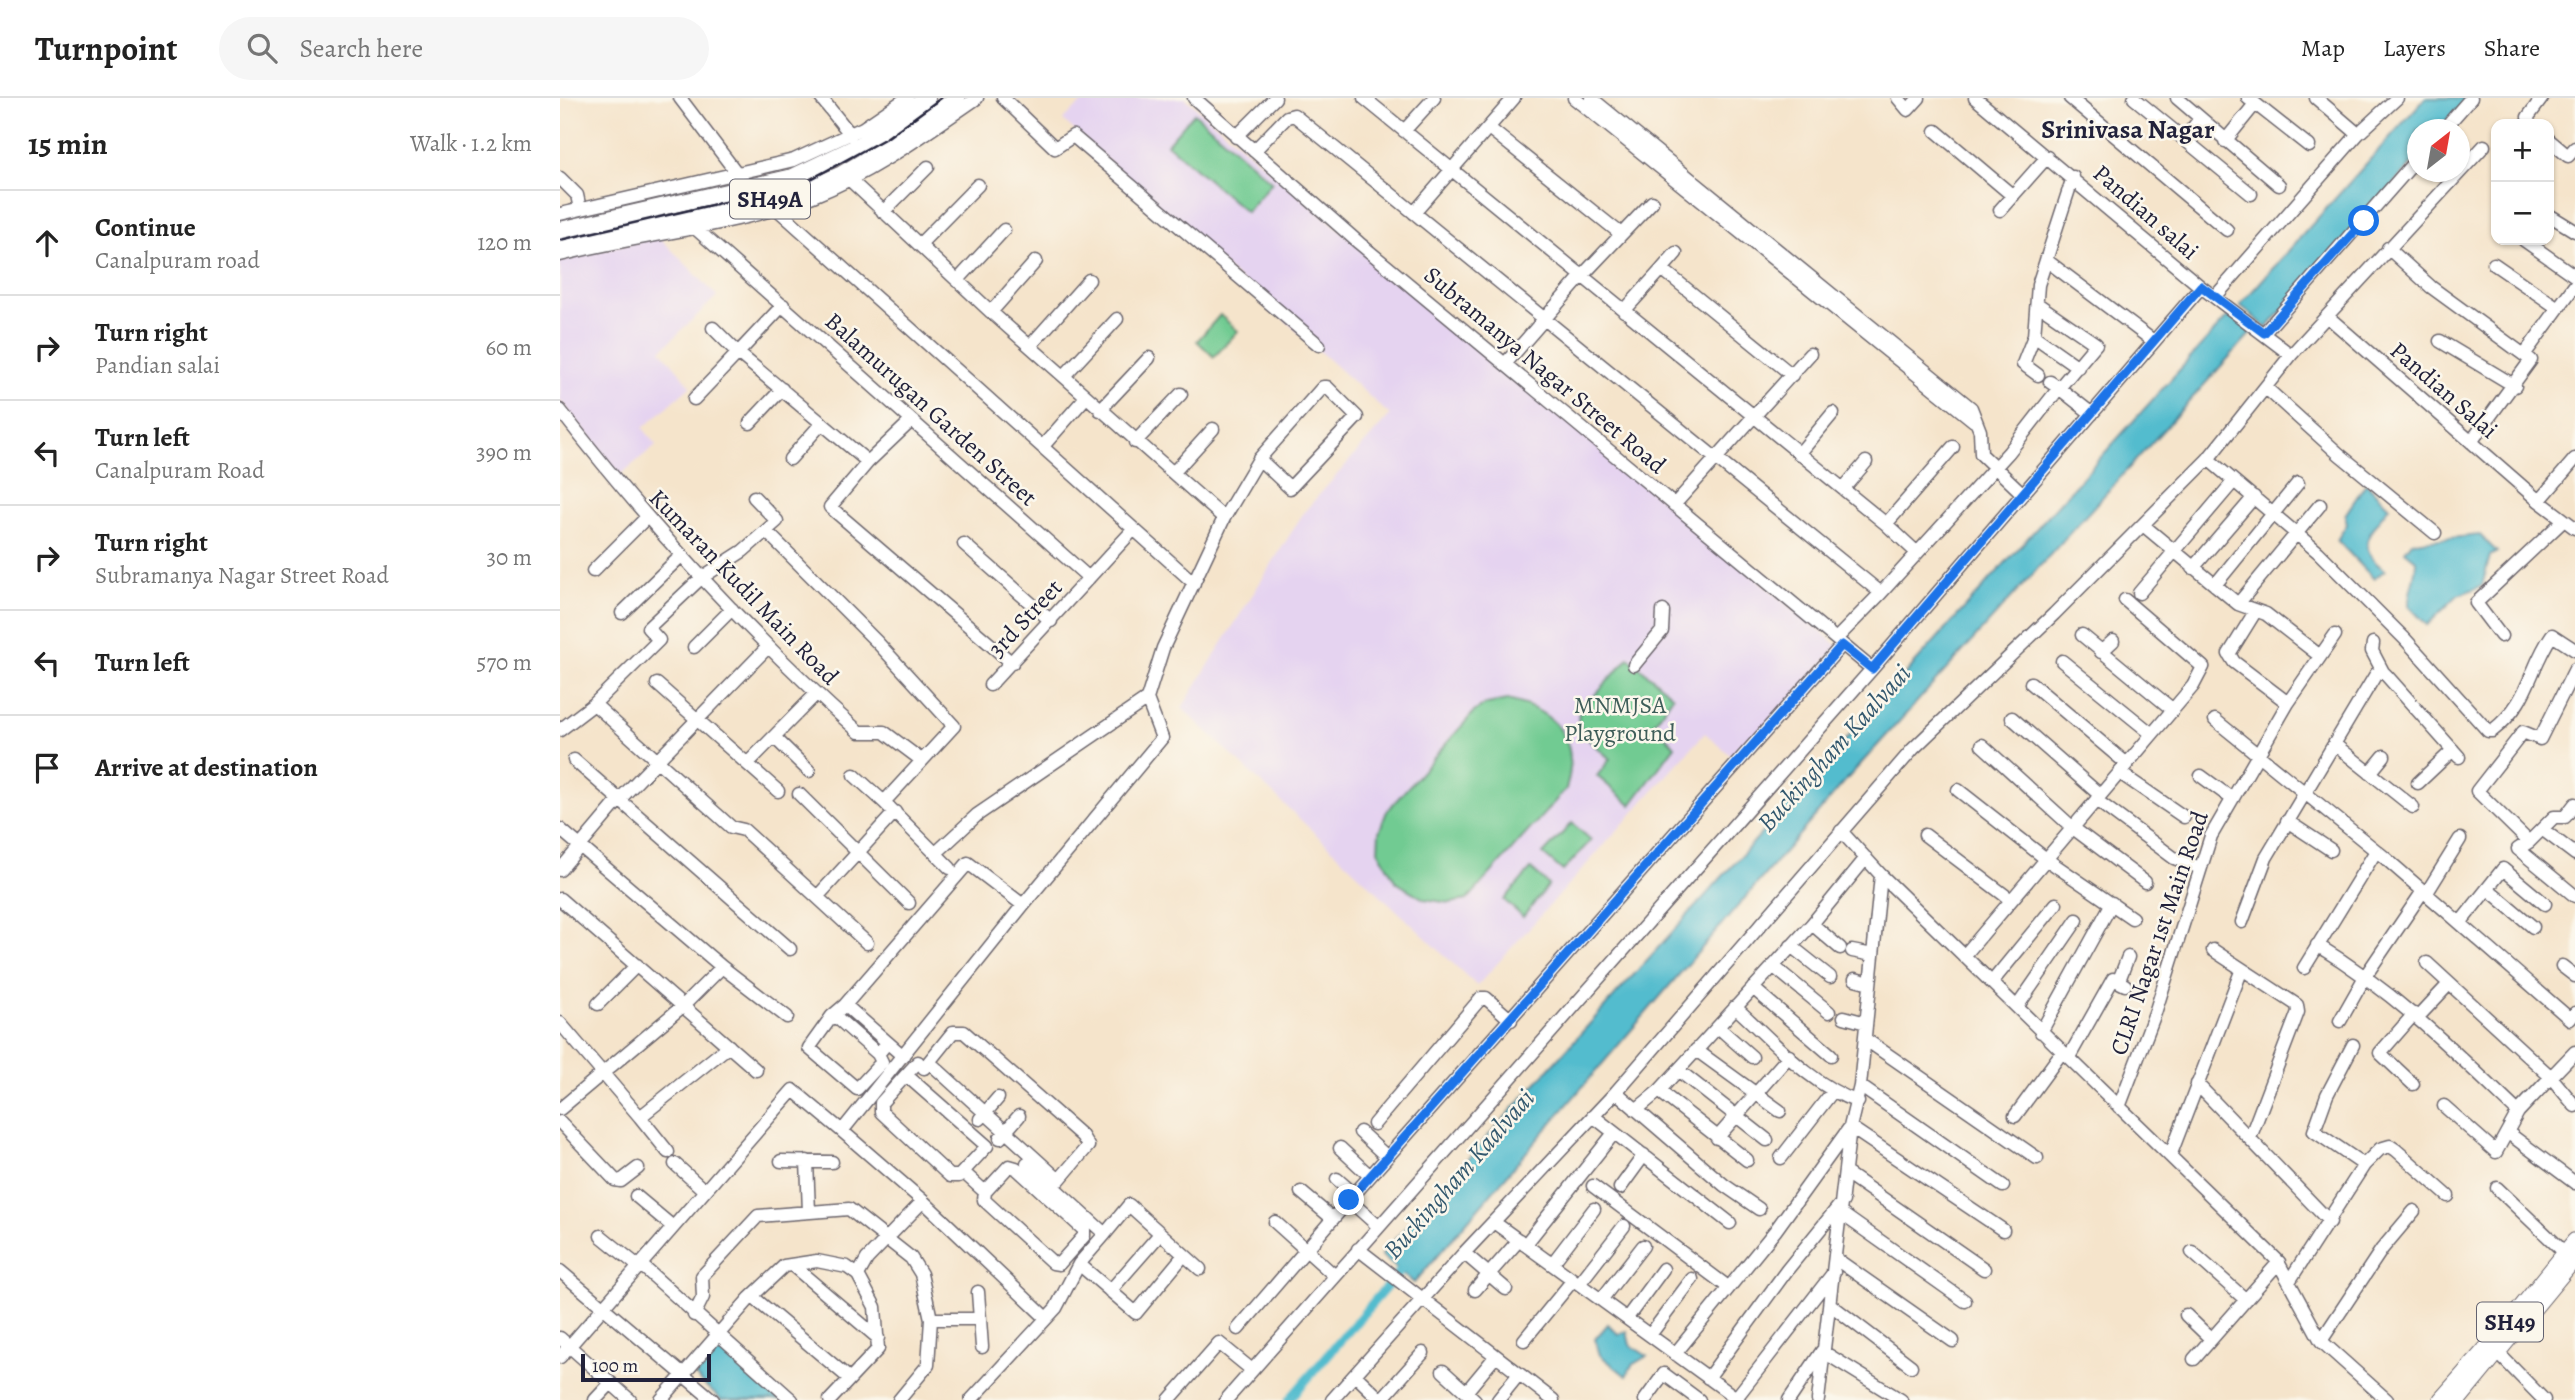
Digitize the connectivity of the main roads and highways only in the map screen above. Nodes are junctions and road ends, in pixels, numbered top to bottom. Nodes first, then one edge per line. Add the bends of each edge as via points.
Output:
1 (927, 98) edge
2 (957, 98) edge
3 (619, 223) junction
4 (560, 230) edge
5 (560, 243) edge
6 (2572, 1251) edge
7 (2441, 1400) edge
8 (2458, 1400) edge

1 - 3 main road, SH49A via 860,145 793,177
2 - 3 main road, SH49A via 902,138 819,185 705,215
3 - 4 main road, SH49A
3 - 5 main road, SH49A
6 - 7 main road, SH49
6 - 8 main road, SH49

